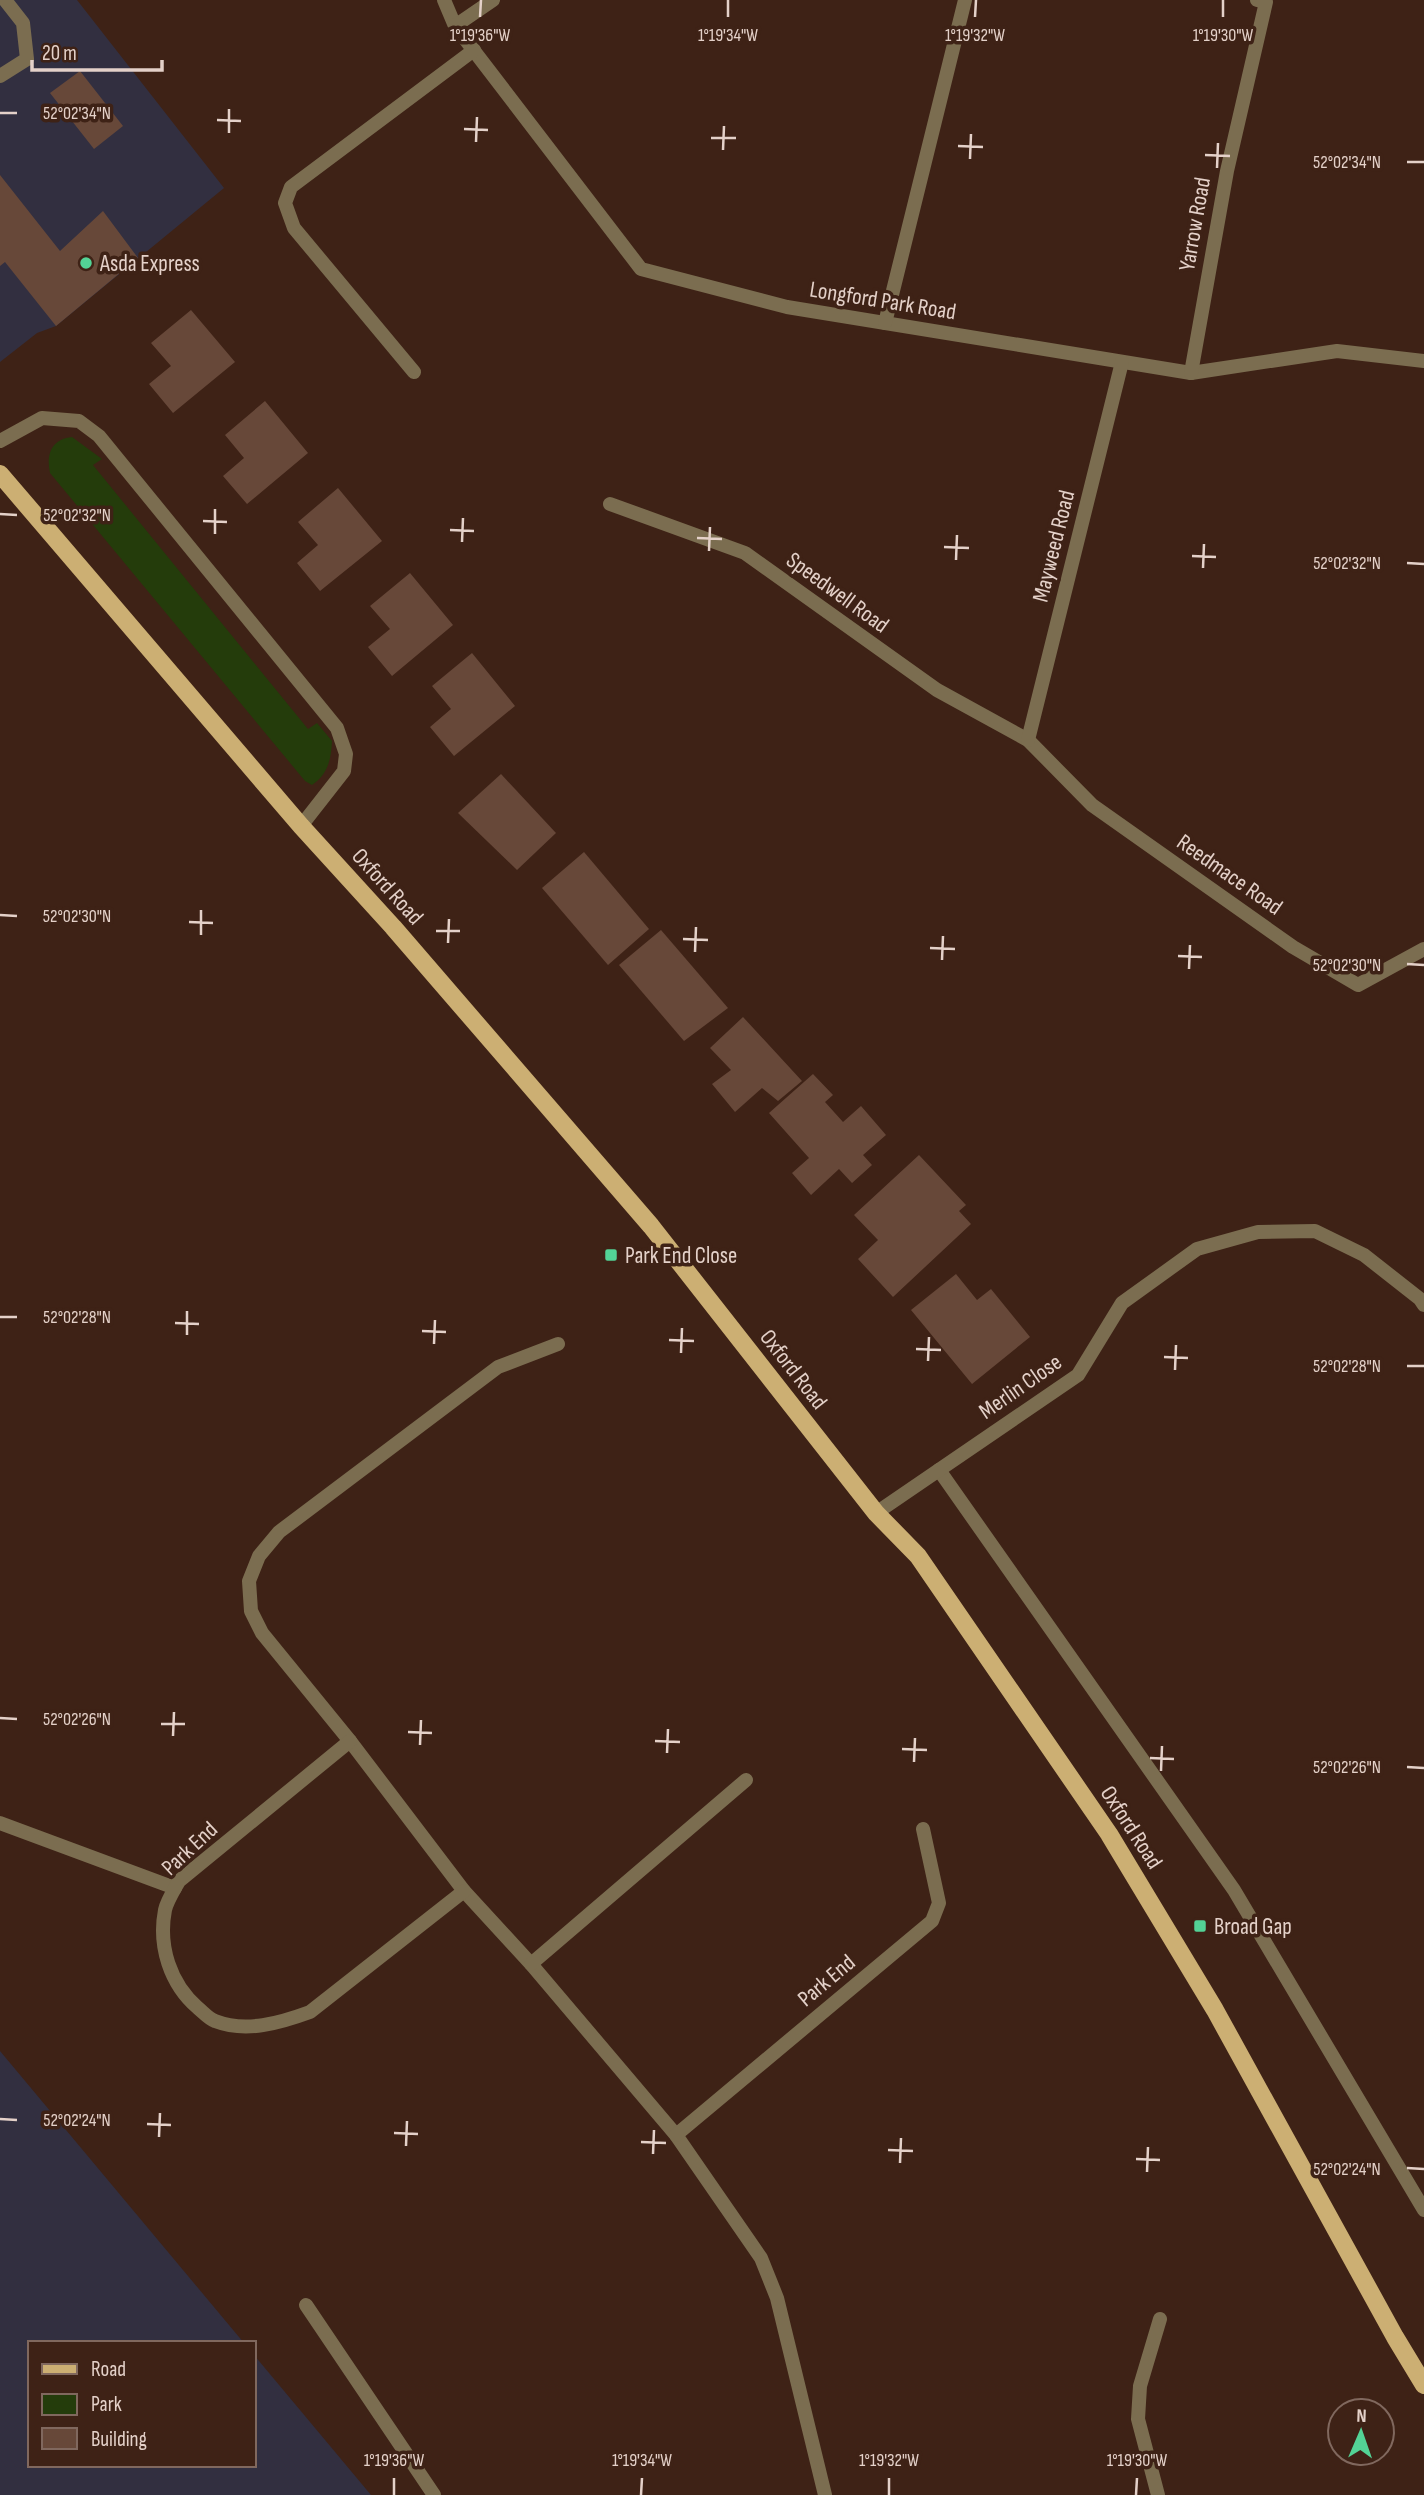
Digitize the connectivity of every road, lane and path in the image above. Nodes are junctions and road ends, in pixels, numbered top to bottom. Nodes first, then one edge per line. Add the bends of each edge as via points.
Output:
1 (5, 0) edge
2 (444, 0) edge
3 (493, 0) edge
4 (965, 0) edge
5 (1265, 1) edge
6 (455, 26) junction
7 (474, 50) junction
8 (0, 76) edge
9 (885, 323) junction
10 (1424, 361) edge
11 (1122, 362) junction
12 (414, 372) dead end
13 (1191, 373) junction
14 (0, 441) edge
15 (0, 474) edge
16 (610, 505) dead end
17 (1028, 740) junction
18 (301, 826) junction
19 (1424, 949) edge
20 (1424, 1306) edge
21 (558, 1344) dead end
22 (939, 1470) junction
23 (876, 1513) junction
24 (350, 1741) junction
25 (746, 1780) dead end
26 (0, 1823) edge
27 (923, 1829) dead end
28 (176, 1888) junction
29 (464, 1891) junction
30 (531, 1964) junction
31 (676, 2135) junction
32 (1424, 2210) edge
33 (306, 2305) dead end
34 (1160, 2319) dead end
35 (1424, 2385) edge
36 (434, 2495) edge
37 (825, 2495) edge
38 (1158, 2495) edge

1 - 8 street via 23,23 27,59
2 - 6 street, Longford Park Road
3 - 6 street
4 - 9 street
5 - 13 street, Yarrow Road via 1227,171
6 - 7 street, Longford Park Road
7 - 9 street, Longford Park Road via 641,269 787,307
7 - 12 street via 291,187 285,203 295,228
9 - 11 street, Longford Park Road
10 - 13 street, Longford Park Road via 1336,351
11 - 13 street, Longford Park Road
11 - 17 street, Mayweed Road
14 - 18 street via 42,418 79,421 99,436 337,728 346,754 344,771
15 - 18 main road, Oxford Road
16 - 17 street, Speedwell Road via 746,553 937,690
17 - 19 street, Reedmace Road via 1092,805 1293,947 1358,985
18 - 23 main road, Oxford Road via 651,1226
20 - 22 street, Merlin Close via 1364,1255 1315,1231 1258,1232 1197,1249 1122,1303 1078,1375
21 - 24 street via 498,1367 279,1532 259,1556 248,1581 251,1611 262,1633
22 - 23 street, Merlin Close
22 - 32 street via 1234,1890
23 - 35 main road, Oxford Road via 918,1556 1109,1834 1215,2010
24 - 28 street, Park End
24 - 29 street
25 - 30 street
26 - 28 street
27 - 31 street, Park End via 939,1903 932,1921
28 - 29 street, Park End via 165,1908 162,1935 167,1965 186,1997 213,2021 247,2027 281,2023 310,2012
29 - 30 street
30 - 31 street
31 - 37 street via 761,2258 777,2298
33 - 36 street
34 - 38 street via 1140,2386 1138,2419

